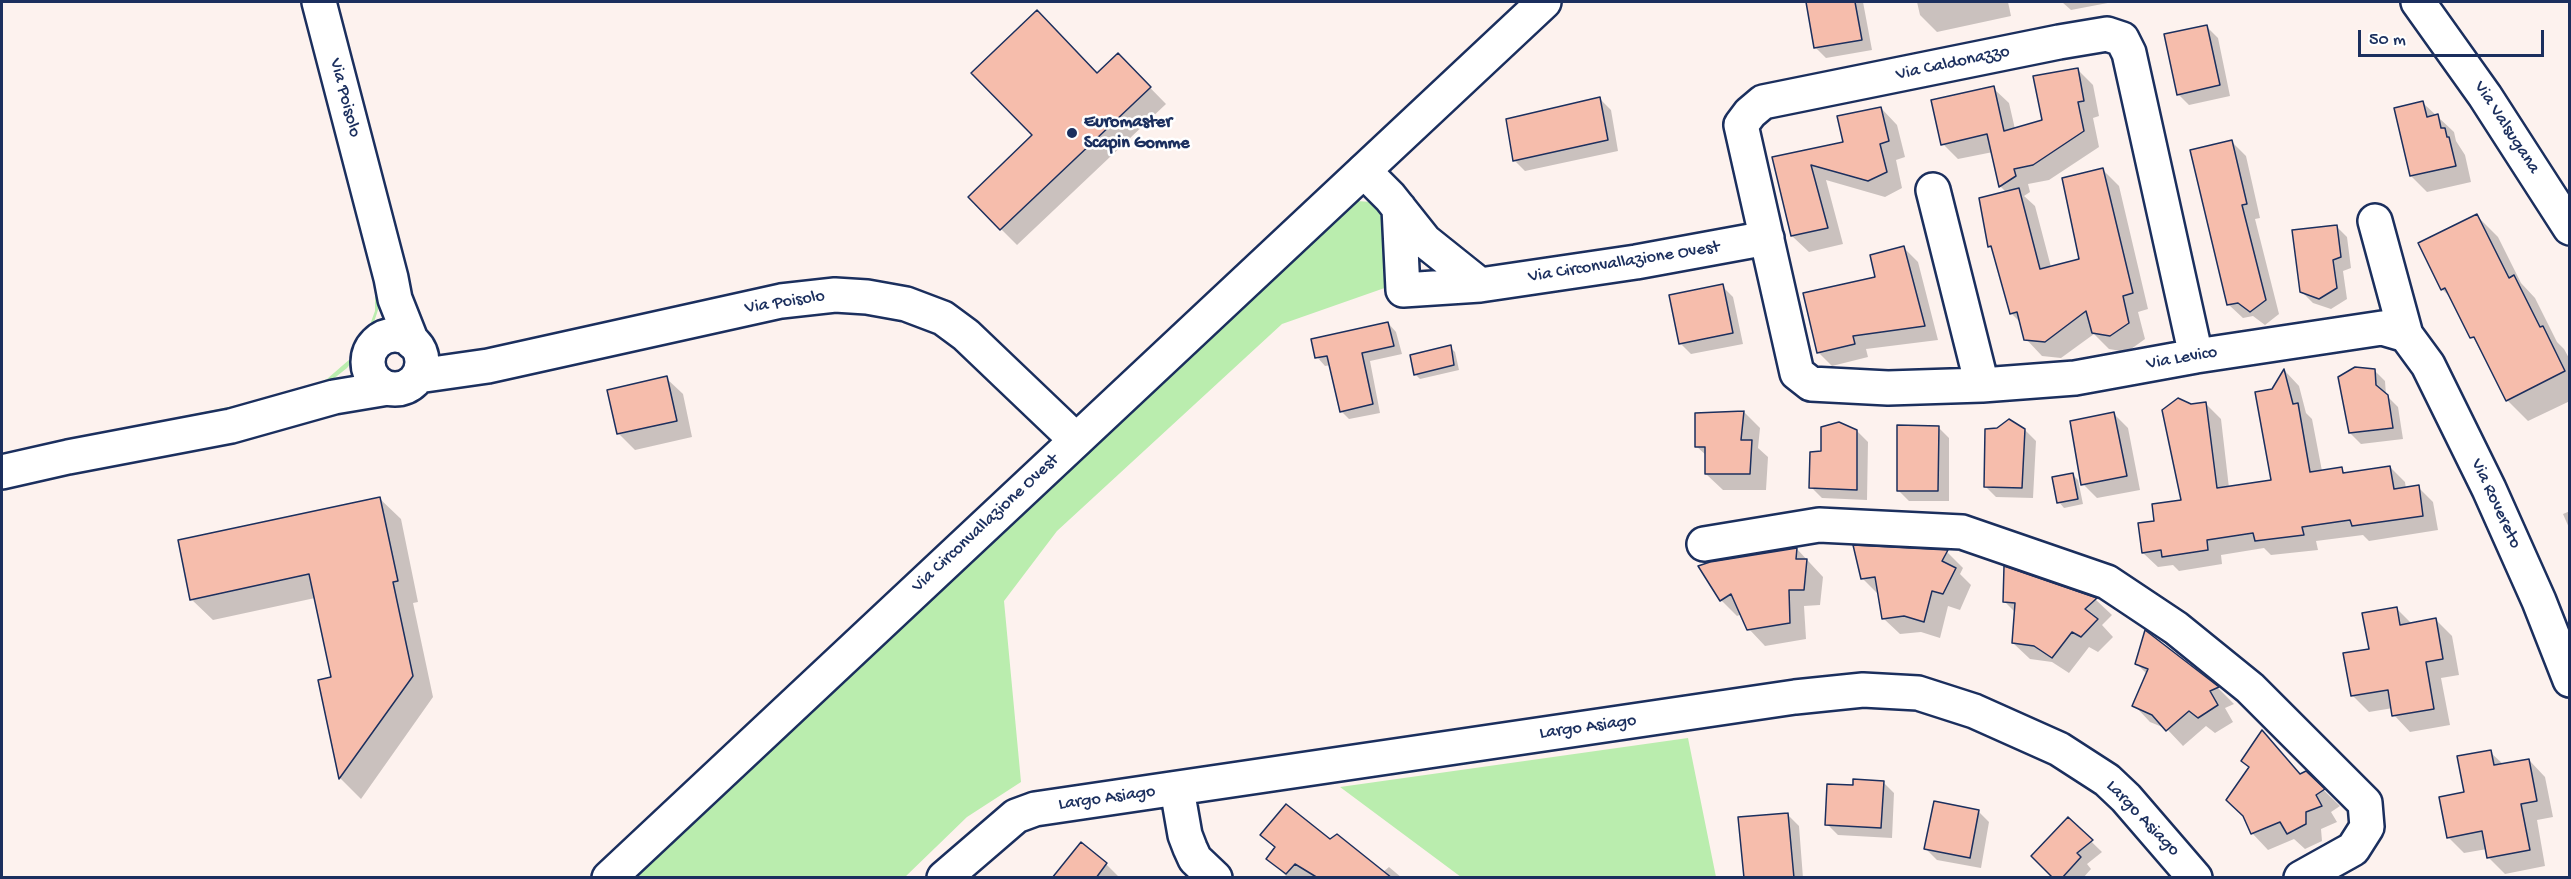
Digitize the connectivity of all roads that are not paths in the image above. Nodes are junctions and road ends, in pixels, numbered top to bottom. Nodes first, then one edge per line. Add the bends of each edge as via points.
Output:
1 (319, 2) edge
2 (1544, 2) edge
3 (2418, 2) edge
4 (1364, 171) junction
5 (1933, 190) dead end
6 (1399, 208) junction
7 (2375, 221) dead end
8 (2570, 228) edge
9 (1767, 238) junction
10 (1480, 285) junction
11 (395, 299) junction
12 (2394, 332) junction
13 (374, 351) junction
14 (2196, 356) junction
15 (424, 360) junction
16 (1811, 384) joint
17 (1982, 385) junction
18 (388, 388) junction
19 (334, 398) junction
20 (1076, 440) junction
21 (2, 472) edge
22 (1704, 544) dead end
23 (2570, 680) edge
24 (1177, 789) junction
25 (609, 878) edge
26 (944, 878) edge
27 (1215, 878) edge
28 (2195, 878) edge
29 (2301, 878) edge

1 - 11 street, Via Poisolo
2 - 4 street, Via Circonvallazione Ovest
3 - 8 street, Via Valsugana via 2485,96
4 - 6 street
4 - 20 street, Via Circonvallazione Ovest
5 - 17 street
6 - 10 street via 1425,241
6 - 10 street, Via Circonvallazione Ovest via 1403,290
7 - 12 street, Via Rovereto
9 - 10 street, Via Circonvallazione Ovest
9 - 14 street, Via Caldonazzo via 1741,125 1763,102 2108,34 2122,39 2129,53
9 - 16 street, Via Caldonazzo via 1797,373
11 - 13 street
11 - 15 street, Via Poisolo
12 - 14 street, Via Levico
12 - 23 street, Via Rovereto via 2428,365 2489,489
13 - 15 street via 399,336
13 - 18 street via 374,379
13 - 19 street
14 - 17 street, Via Levico via 2075,378
15 - 18 street via 405,387
15 - 20 street, Via Poisolo via 488,366 781,301 835,295 886,299 943,318 966,335
16 - 17 street, Via Levico via 1888,388
18 - 19 street
19 - 21 street via 231,426
20 - 25 street, Via Circonvallazione Ovest
22 - 29 street via 1819,525 1962,532 2107,582 2176,628 2250,688 2365,803 2367,827 2352,849
24 - 26 street, Largo Asiago via 1035,809 1016,816
24 - 27 street via 1190,848 1195,859
24 - 28 street, Largo Asiago via 1796,697 1863,690 1918,693 2023,731 2107,780

